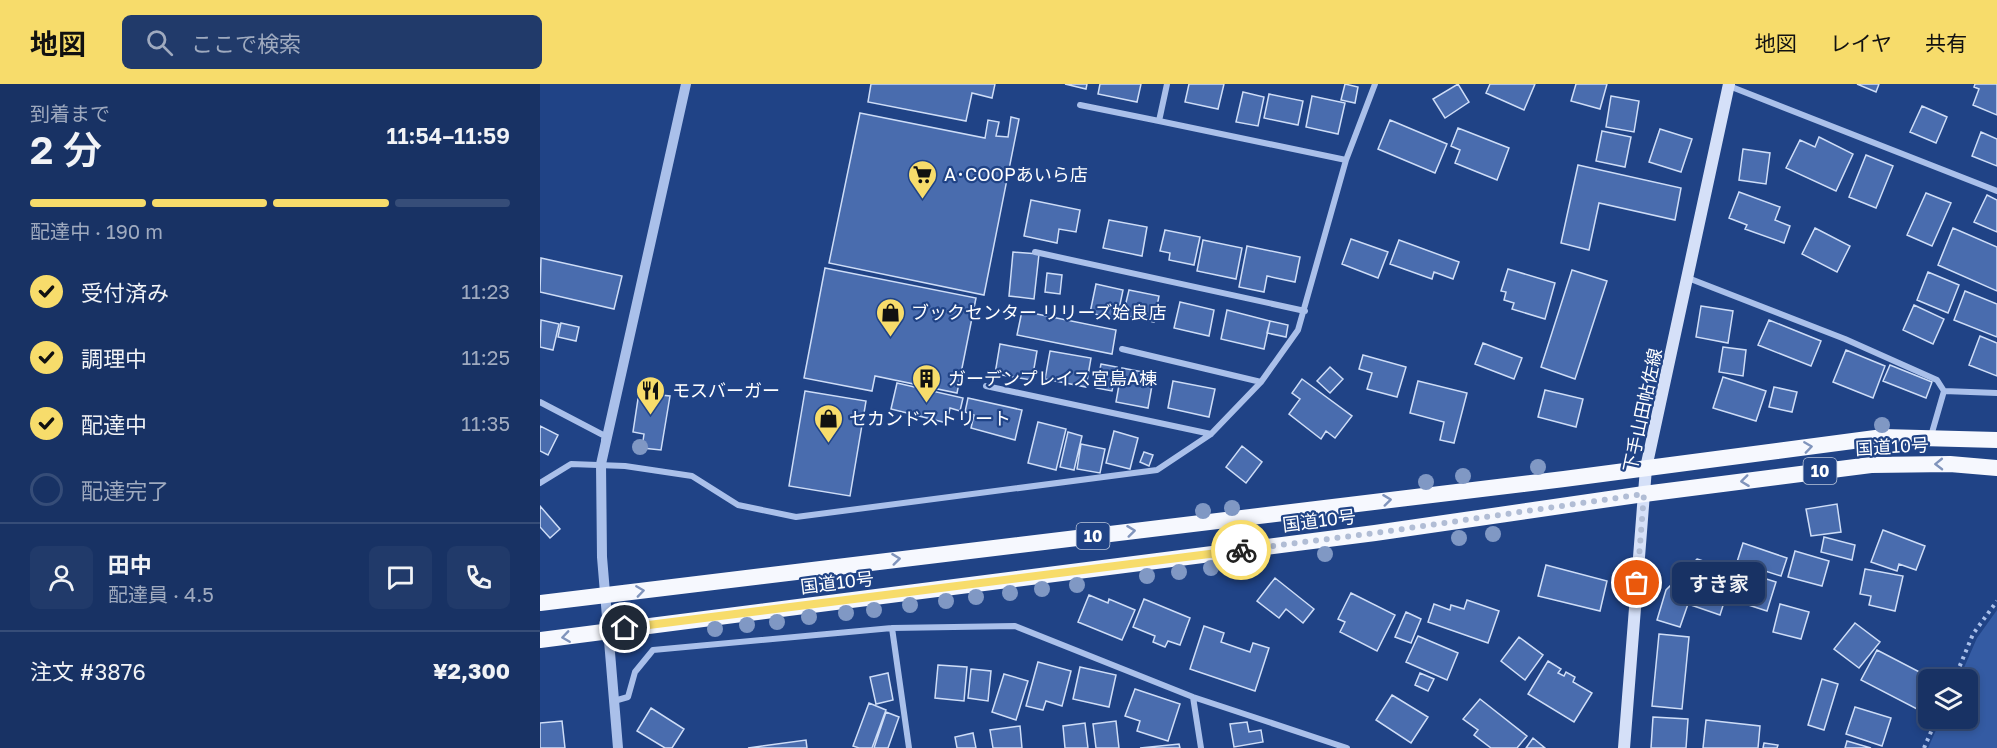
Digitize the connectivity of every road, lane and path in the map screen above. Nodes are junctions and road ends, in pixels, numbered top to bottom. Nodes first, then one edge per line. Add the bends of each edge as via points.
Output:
1 (686, 84) edge
2 (1167, 84) edge
3 (1375, 84) edge
4 (1729, 85) edge
5 (1080, 105) dead end
6 (1159, 121) junction
7 (1346, 160) junction
8 (1997, 191) edge
9 (1035, 252) dead end
10 (1688, 278) junction
11 (1305, 311) junction
12 (1122, 349) dead end
13 (1261, 382) junction
14 (986, 386) dead end
15 (1944, 391) junction
16 (1997, 393) edge
17 (540, 402) edge
18 (1211, 434) junction
19 (1931, 437) junction
20 (1997, 440) edge
21 (601, 464) junction
22 (1646, 468) junction
23 (1997, 468) edge
24 (540, 483) edge
25 (1644, 494) junction
26 (606, 595) junction
27 (1997, 601) edge
28 (540, 603) edge
29 (892, 628) junction
30 (608, 631) junction
31 (540, 640) edge
32 (1959, 669) edge
33 (1193, 697) junction
34 (613, 701) junction
35 (1932, 729) edge
36 (618, 748) edge
37 (909, 748) edge
38 (1201, 748) edge
39 (1347, 748) edge
40 (1623, 748) edge
41 (1924, 748) edge

1 - 21 street
2 - 6 street
3 - 7 street
4 - 8 street
4 - 10 main road, 下手山田帖佐線
5 - 6 street
6 - 7 street
7 - 11 street
9 - 11 street
10 - 15 street via 1845,339 1936,380
10 - 22 main road, 下手山田帖佐線
11 - 13 street via 1298,330
12 - 13 street
13 - 18 street
14 - 18 street
15 - 16 street
15 - 19 street
17 - 21 street via 604,436
18 - 21 street via 1158,470 796,517 738,505 692,476
19 - 20 highway, 国道10号 / 10
22 -> 19 highway, 国道10号 / 10 via 1883,437
21 - 24 street via 572,464
21 - 26 street
22 - 25 main road, 下手山田帖佐線
26 -> 22 highway, 国道10号 / 10
23 -> 25 highway, 国道10号 / 10 via 1872,465
25 - 30 highway, 国道10号 / 10 via 1363,535
25 - 40 main road, 下手山田帖佐線
26 - 28 highway, 国道10号 / 10
26 - 30 street
27 - 32 path via 1973,634
29 - 33 street via 1015,626
29 - 34 street via 652,650 635,672 628,697
29 - 37 street
30 -> 31 highway, 国道10号 / 10
30 - 34 street
33 - 38 street
33 - 39 street
34 - 36 street
35 - 41 path

